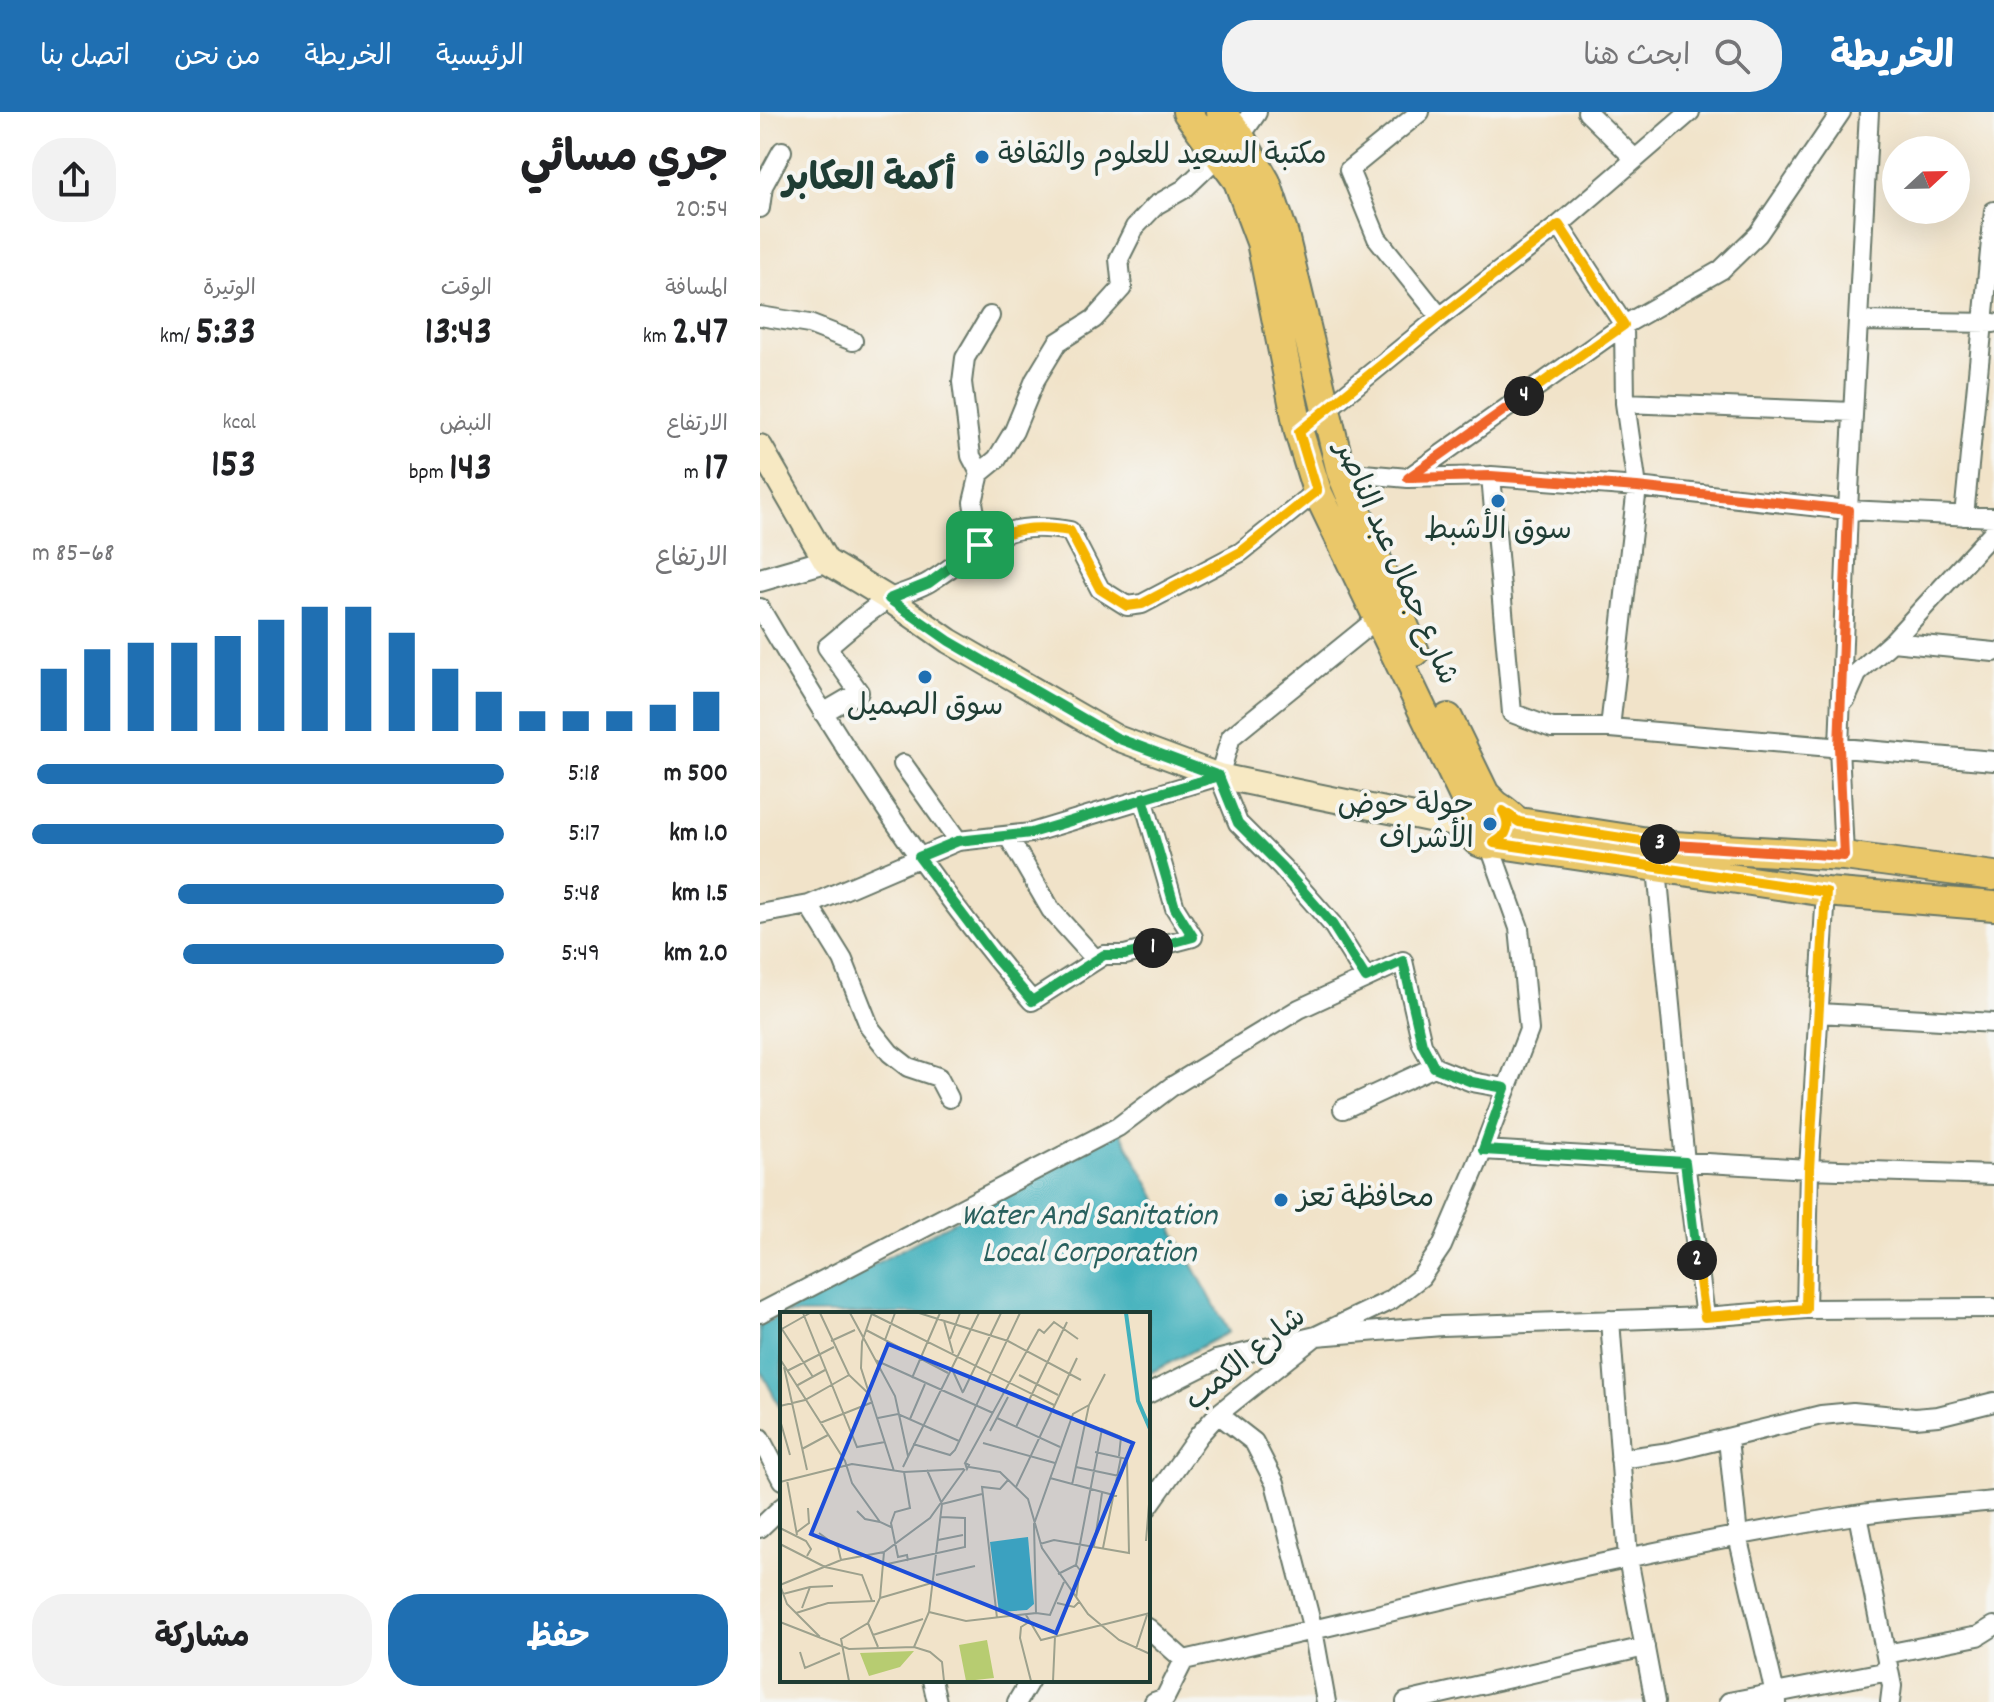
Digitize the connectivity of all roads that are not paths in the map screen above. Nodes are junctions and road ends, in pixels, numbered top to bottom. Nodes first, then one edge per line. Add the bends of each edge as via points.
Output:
1 (1187, 112) edge
2 (1221, 112) edge
3 (1255, 112) edge
4 (1420, 112) edge
5 (1587, 112) edge
6 (1673, 112) edge
7 (1690, 112) edge
8 (1841, 112) edge
9 (1869, 112) edge
10 (1239, 135) junction
11 (1664, 135) junction
12 (782, 151) dead end
13 (1219, 157) junction
14 (1634, 158) junction
15 (760, 208) edge
16 (1994, 211) edge
17 (1559, 225) junction
18 (760, 316) edge
19 (990, 316) dead end
20 (1440, 317) junction
21 (1858, 321) junction
22 (1989, 322) edge
23 (1624, 325) junction
24 (853, 341) dead end
25 (1625, 403) junction
26 (1325, 411) junction
27 (1853, 412) junction
28 (1299, 432) junction
29 (760, 447) edge
30 (1341, 472) junction
31 (980, 473) junction
32 (1491, 476) junction
33 (1408, 478) junction
34 (1637, 487) junction
35 (1317, 491) junction
36 (1848, 510) junction
37 (1964, 516) junction
38 (1994, 517) edge
39 (1994, 531) edge
40 (980, 545) junction
41 (826, 561) junction
42 (760, 580) edge
43 (889, 599) junction
44 (760, 608) edge
45 (1379, 617) junction
46 (1892, 642) junction
47 (1994, 652) edge
48 (1843, 707) junction
49 (823, 713) junction
50 (1610, 728) junction
51 (1839, 747) junction
52 (1994, 761) edge
53 (903, 764) dead end
54 (1219, 776) junction
55 (1143, 798) junction
56 (1501, 809) junction
57 (1480, 834) junction
58 (1008, 836) junction
59 (958, 841) junction
60 (1844, 856) junction
61 (919, 857) junction
62 (1657, 869) junction
63 (1994, 876) edge
64 (1826, 892) junction
65 (809, 905) junction
66 (1994, 906) edge
67 (763, 910) edge
68 (1096, 960) junction
69 (1366, 978) junction
70 (1819, 1013) junction
71 (1994, 1023) edge
72 (1434, 1067) junction
73 (1505, 1088) junction
74 (949, 1098) dead end
75 (1343, 1109) dead end
76 (1483, 1150) junction
77 (1685, 1162) junction
78 (1809, 1169) junction
79 (1994, 1175) edge
80 (1994, 1308) edge
81 (1806, 1309) junction
82 (760, 1313) edge
83 (1705, 1317) junction
84 (1610, 1320) junction
85 (1316, 1336) junction
86 (1150, 1393) edge
87 (1994, 1402) edge
88 (1218, 1414) junction
89 (760, 1438) edge
90 (1728, 1439) junction
91 (1620, 1459) junction
92 (780, 1476) edge
93 (1994, 1501) edge
94 (1150, 1504) edge
95 (780, 1509) edge
96 (1858, 1515) junction
97 (760, 1528) edge
98 (1738, 1536) junction
99 (1628, 1558) junction
100 (1994, 1626) edge
101 (1150, 1630) edge
102 (1313, 1630) junction
103 (1645, 1647) junction
104 (1184, 1660) junction
105 (1887, 1663) junction
106 (932, 1682) edge
107 (1029, 1682) edge
108 (1775, 1697) edge
109 (1161, 1701) edge
110 (937, 1702) edge
111 (1017, 1702) edge
112 (1326, 1702) edge
113 (1406, 1702) edge
114 (1655, 1702) edge
115 (1729, 1702) edge
116 (1890, 1702) edge

1 - 13 main road, شارع جمال عبد الناصر
2 - 10 main road, شارع جمال عبد الناصر
3 - 10 street
4 - 20 street via 1349,170 1377,238
5 - 14 street
6 - 11 street
7 - 11 street
8 - 23 street via 1758,234 1721,270
9 - 21 street
10 - 13 street
10 - 26 main road, شارع جمال عبد الناصر via 1266,182 1284,235
11 - 14 street
12 - 15 street via 763,186
13 - 28 main road, شارع جمال عبد الناصر via 1238,181 1261,242
13 - 31 street via 1135,227 1119,259 1122,288 1094,319 1058,342 1014,431 997,459
14 - 17 street
16 - 22 street
17 - 20 street
17 - 23 street
18 - 24 street via 809,324
19 - 31 street via 965,358 962,382 971,456
20 - 26 street
21 - 22 street
21 - 27 street
22 - 37 street
23 - 25 street
23 - 33 street
25 - 27 street
25 - 34 street
26 - 28 street
26 - 30 main road, شارع جمال عبد الناصر
27 - 36 street
28 - 35 main road, شارع جمال عبد الناصر
29 - 41 main road
30 - 33 street
30 - 56 main road, شارع جمال عبد الناصر via 1417,657 1485,794
31 - 40 street via 973,502
32 - 33 street
32 - 34 street
32 - 50 street via 1512,713 1552,728
34 - 36 street
34 - 50 street
35 - 40 street via 1241,552 1142,604 1127,606 1100,589 1070,531 1015,529
35 - 45 main road, شارع جمال عبد الناصر
36 - 37 street
36 - 48 street
37 - 38 street
39 - 46 street
40 - 43 street via 929,583
41 - 42 street
41 - 43 main road
43 - 49 street via 820,652 859,692
43 - 54 main road via 949,641 1117,738
44 - 49 street
45 - 54 street via 1231,737
45 - 57 main road, شارع جمال عبد الناصر
46 - 47 street
46 - 48 street via 1858,672
48 - 51 street
49 - 61 street
50 - 51 street
51 - 52 street
51 - 60 street
53 - 59 street
54 - 55 street
54 - 57 main road
54 - 69 street via 1238,823 1332,924
55 - 58 street
55 - 68 street via 1175,908 1193,937
56 - 57 main road via 1508,823 1500,840
56 - 60 main road via 1519,822 1674,846
57 - 62 main road
57 - 73 street, شارع الكمب via 1519,928 1529,1030
58 - 59 street
58 - 68 street via 1051,910
59 - 61 street
60 - 63 main road
61 - 65 street
61 - 68 street via 1032,1001
62 - 64 main road
62 - 77 street
64 - 66 main road
64 - 70 street
65 - 67 street
65 - 74 street via 843,960 870,1028 908,1067 938,1077
69 - 72 street via 1403,961 1422,1044
69 - 82 street via 1299,1009 1171,1087 1118,1127
70 - 71 street
70 - 78 street
72 - 73 street
72 - 75 street
73 - 76 street, شارع الكمب
76 - 77 street
76 - 85 street, شارع الكمب via 1442,1246 1421,1277 1391,1300
77 - 78 street
77 - 83 street
78 - 79 street
78 - 81 street
80 - 81 street
81 - 83 street
83 - 84 street
84 - 85 street
84 - 91 street
85 - 86 street via 1216,1360
85 - 88 street, شارع الكمب
87 - 90 street via 1915,1418 1853,1412 1821,1415
88 - 94 street, شارع الكمب
88 - 102 street via 1254,1442 1275,1483
89 - 92 street
90 - 91 street
90 - 98 street
91 - 99 street
93 - 96 street
95 - 97 street
96 - 98 street
96 - 105 street
98 - 99 street
98 - 108 street
99 - 102 street
99 - 103 street
100 - 105 street via 1978,1636
101 - 104 street
102 - 104 street
102 - 112 street
103 - 113 street
103 - 114 street
104 - 109 street
105 - 108 street
105 - 116 street
106 - 110 street
107 - 111 street
108 - 115 street

